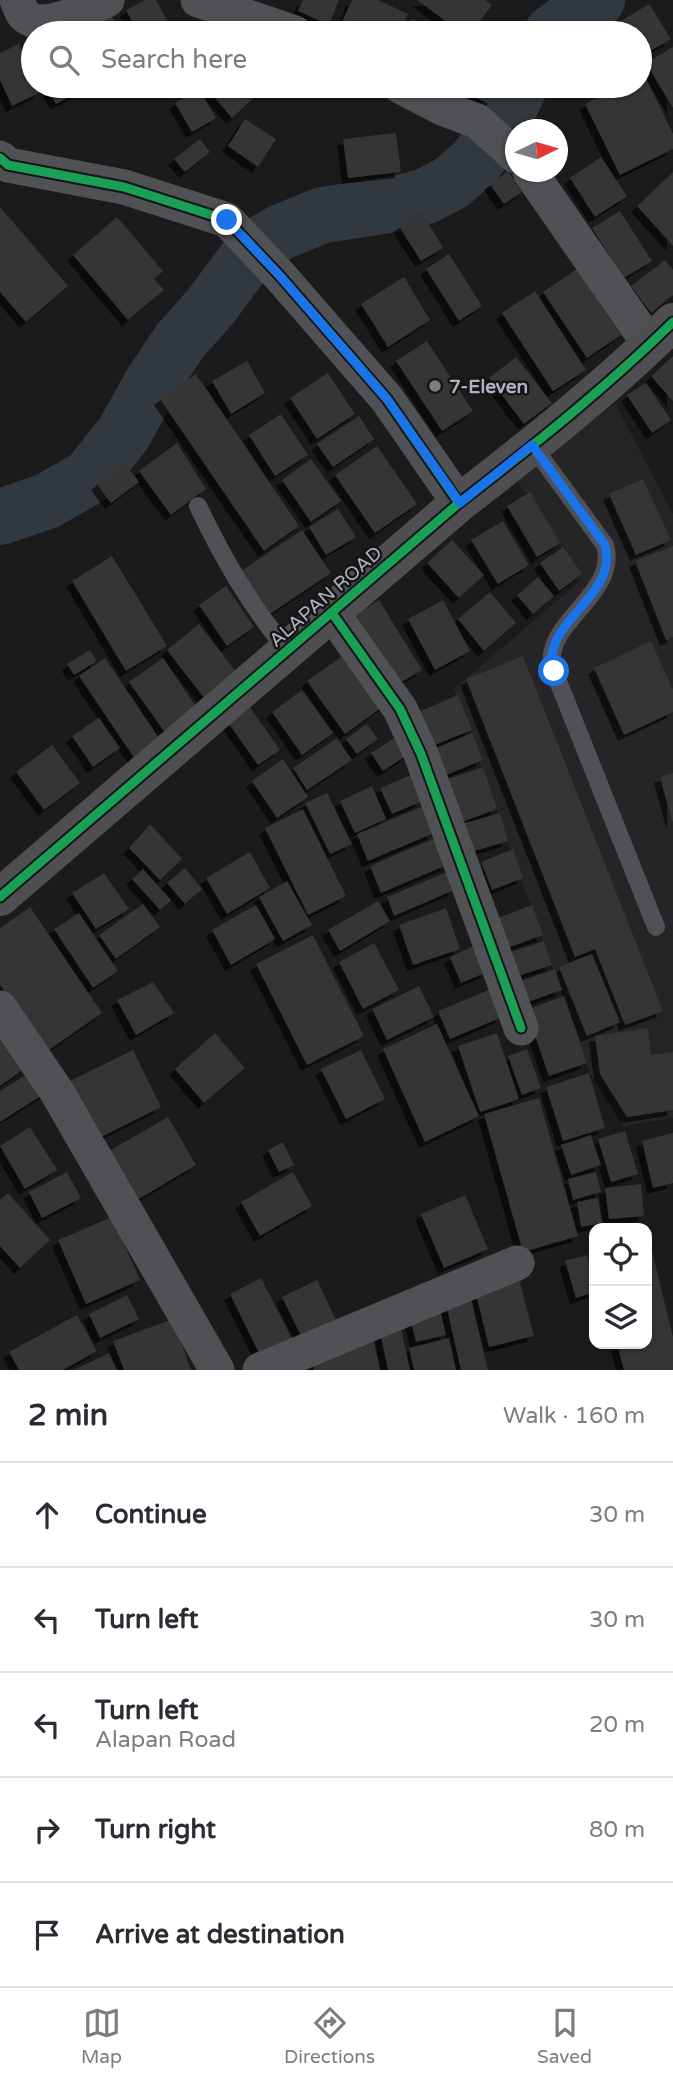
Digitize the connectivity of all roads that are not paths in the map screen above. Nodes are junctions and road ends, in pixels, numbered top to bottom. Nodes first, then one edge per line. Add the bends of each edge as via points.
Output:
1 (17, 0) edge
2 (107, 0) edge
3 (198, 0) edge
4 (251, 7) edge
5 (34, 21) edge
6 (54, 21) edge
7 (275, 21) edge
8 (423, 98) edge
9 (505, 146) edge
10 (0, 158) edge
11 (538, 182) edge
12 (662, 333) edge
13 (532, 445) junction
14 (460, 503) junction
15 (198, 506) dead end
16 (332, 612) junction
17 (288, 651) junction
18 (0, 897) edge
19 (656, 927) dead end
20 (0, 1008) edge
21 (521, 1028) dead end
22 (517, 1263) dead end
23 (217, 1370) edge
24 (260, 1370) edge

1 - 5 street via 24,15
2 - 6 street
3 - 4 street
4 - 7 street
8 - 9 street via 477,121
10 - 14 street via 8,164 124,187 227,220 387,399
11 - 12 street
12 - 13 street, ALAPAN ROAD
13 - 14 street, ALAPAN ROAD
13 - 19 lane via 605,545 609,558 606,572 560,636 552,653 554,671
14 - 16 street, ALAPAN ROAD
15 - 17 lane via 226,564
16 - 17 street, ALAPAN ROAD
16 - 21 street via 400,709 421,754
17 - 18 street, ALAPAN ROAD
20 - 23 street via 57,1092
22 - 24 street

